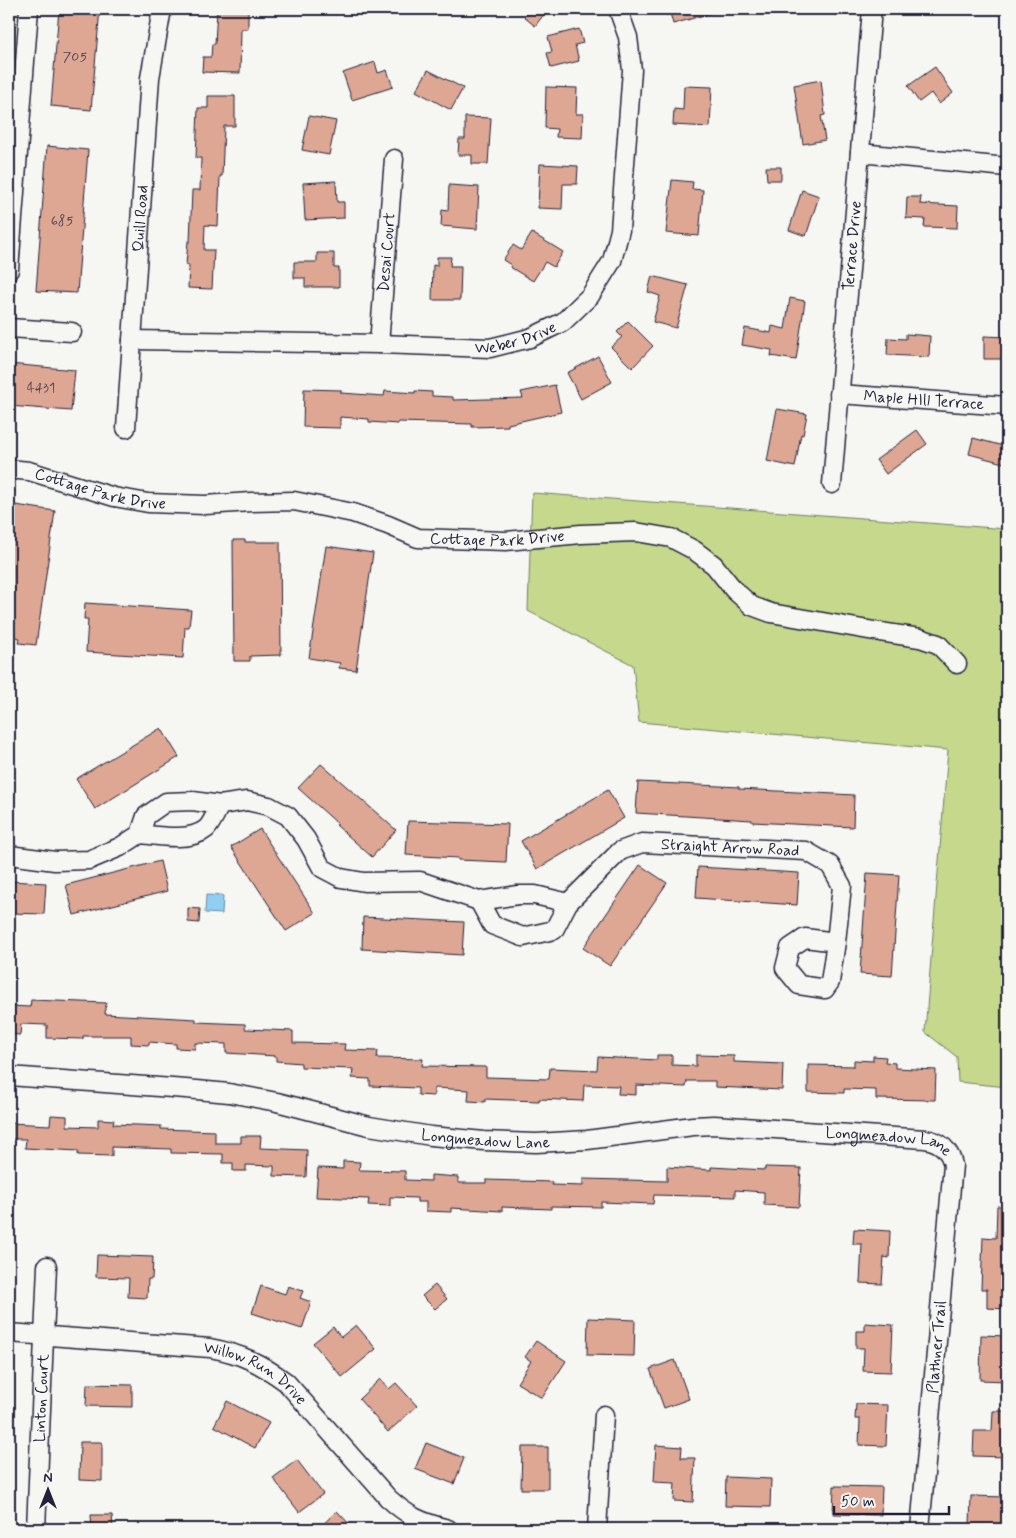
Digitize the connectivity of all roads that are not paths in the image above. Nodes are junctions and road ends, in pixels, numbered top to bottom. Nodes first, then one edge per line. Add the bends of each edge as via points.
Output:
1 (29, 9) edge
2 (162, 9) edge
3 (618, 9) edge
4 (872, 9) edge
5 (860, 153) junction
6 (394, 159) dead end
7 (1007, 167) edge
8 (9, 270) edge
9 (9, 328) edge
10 (72, 332) dead end
11 (132, 340) junction
12 (379, 344) junction
13 (839, 394) junction
14 (1007, 406) edge
15 (126, 428) dead end
16 (9, 469) edge
17 (832, 484) dead end
18 (957, 664) dead end
19 (220, 805) junction
20 (140, 834) junction
21 (9, 855) edge
22 (479, 901) junction
23 (568, 903) junction
24 (836, 942) dead end
25 (9, 1076) edge
26 (954, 1165) joint
27 (46, 1266) dead end
28 (9, 1333) edge
29 (44, 1336) junction
30 (604, 1415) dead end
31 (36, 1529) edge
32 (448, 1529) edge
33 (597, 1529) edge
34 (920, 1529) edge

1 - 8 street
2 - 11 street, Quill Road via 150,78
3 - 12 street, Weber Drive via 628,37 632,70 620,230 612,261 590,296 563,322 530,338 490,348
4 - 5 street, Terrace Drive
5 - 7 street
5 - 13 street, Terrace Drive
6 - 12 street, Desai Court
9 - 10 street
11 - 12 street, Weber Drive
11 - 15 street, Quill Road
13 - 14 street, Maple HIll Terrace
13 - 17 street, Terrace Drive
16 - 18 street, Cottage Park Drive via 29,471 114,497 148,503 205,505 294,501 353,513 418,538 506,541 636,532 671,538 714,565 752,606 771,613 920,638 938,644
19 - 20 street via 206,828 188,837
19 - 20 street via 166,802 146,816
19 - 22 street via 247,801 269,806 288,816 322,868 341,878 364,882 420,881
20 - 21 street via 89,860 55,861
22 - 23 street via 535,895
22 - 23 street, Straight Arrow Road via 492,925 522,937 554,930
23 - 24 street, Straight Arrow Road via 620,851 642,843 806,851 830,865 842,886
25 - 26 street, Longmeadow Lane via 230,1093 369,1126 484,1141 536,1143 587,1140 714,1125 925,1139 942,1146
26 - 34 street, Plathner Trail
27 - 29 street, Linton Court
28 - 29 street, Willow Run Drive
29 - 31 street, Linton Court
29 - 32 street, Willow Run Drive via 210,1348 256,1362 286,1382 401,1510 423,1523
30 - 33 street

